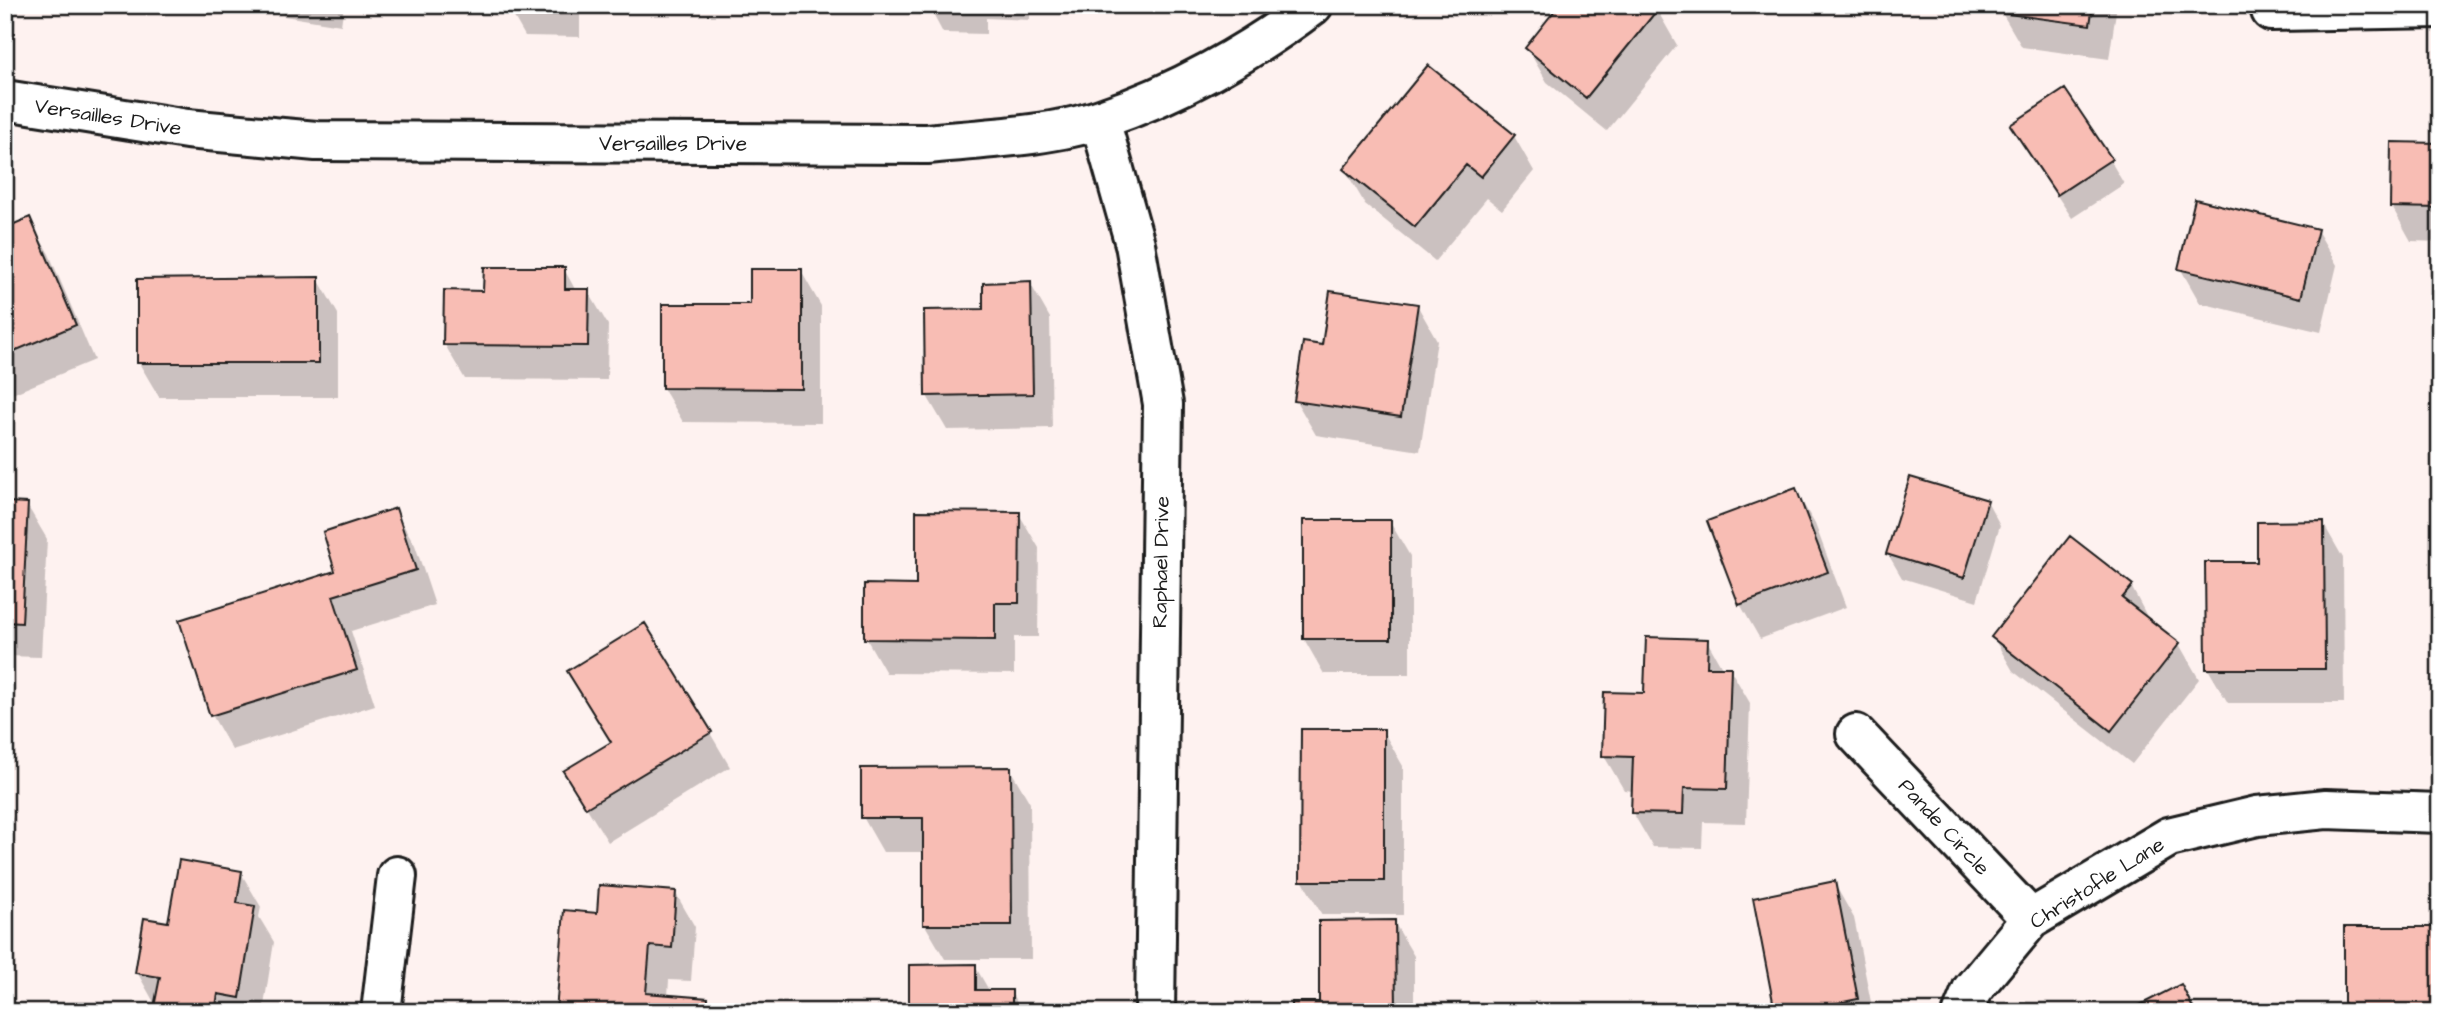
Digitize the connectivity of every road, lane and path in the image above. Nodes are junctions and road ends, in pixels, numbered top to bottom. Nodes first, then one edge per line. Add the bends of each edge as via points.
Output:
1 (1313, 5) edge
2 (2440, 8) edge
3 (2271, 11) dead end
4 (5, 100) edge
5 (1100, 120) junction
6 (1856, 734) dead end
7 (2440, 813) edge
8 (397, 876) dead end
9 (2031, 919) junction
10 (381, 1012) edge
11 (1155, 1012) edge
12 (1963, 1012) edge

1 - 5 street, Versailles Drive via 1259,43 1186,83
2 - 3 street
4 - 5 street, Versailles Drive via 187,130 316,141 927,144 1016,136
5 - 11 street, Raphael Drive via 1135,244 1163,404
6 - 9 street, Pande Circle
7 - 9 street, Christofle Lane via 2326,809 2215,825 2169,837
8 - 10 street
9 - 12 street, Christofle Lane via 1972,990

